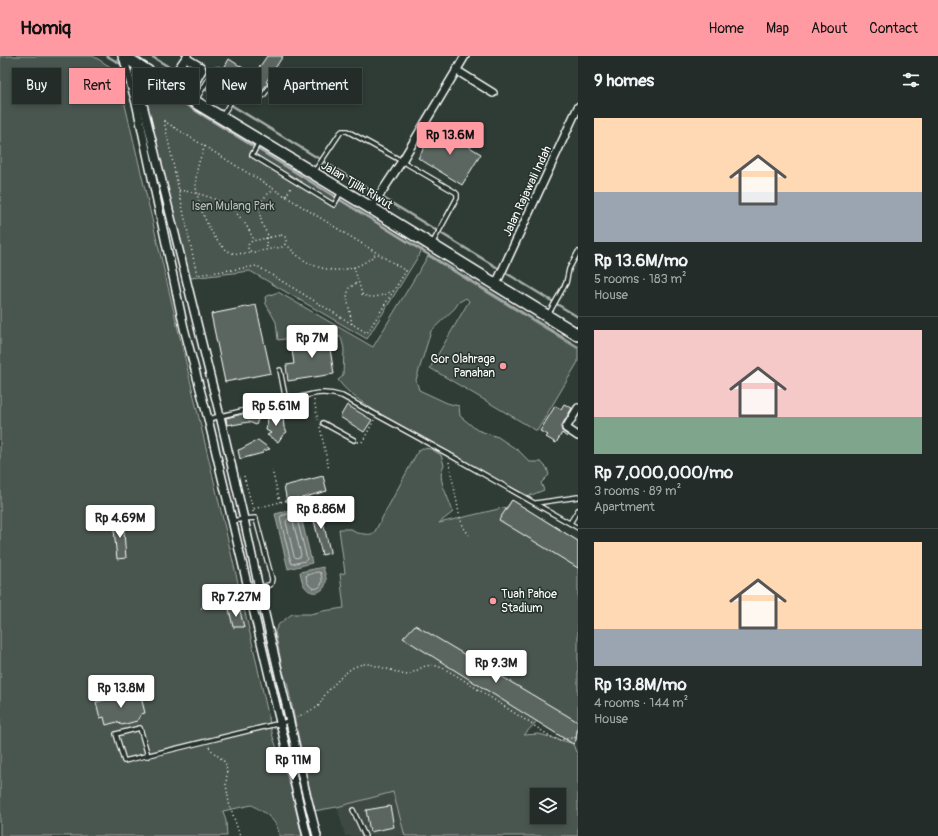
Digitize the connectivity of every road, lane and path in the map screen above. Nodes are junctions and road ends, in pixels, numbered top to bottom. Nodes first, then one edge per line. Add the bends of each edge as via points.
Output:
1 (123, 56) edge
2 (465, 56) edge
3 (187, 57) edge
4 (138, 65) junction
5 (142, 68) edge
6 (180, 68) edge
7 (456, 70) junction
8 (199, 78) edge
9 (207, 80) edge
10 (269, 88) edge
11 (199, 89) edge
12 (493, 93) dead end
13 (261, 97) edge
14 (199, 104) edge
15 (229, 104) edge
16 (578, 107) edge
17 (221, 117) junction
18 (260, 141) junction
19 (205, 146) junction
20 (402, 161) junction
21 (313, 173) junction
22 (295, 181) junction
23 (179, 190) junction
24 (275, 190) junction
25 (342, 190) junction
26 (197, 193) junction
27 (286, 196) junction
28 (371, 208) junction
29 (266, 238) junction
30 (270, 238) junction
31 (254, 241) junction
32 (286, 244) junction
33 (432, 245) junction
34 (267, 249) junction
35 (252, 252) junction
36 (578, 252) edge
37 (377, 253) junction
38 (354, 267) junction
39 (358, 282) junction
40 (496, 284) junction
41 (393, 290) junction
42 (547, 316) junction
43 (352, 324) junction
44 (578, 335) edge
45 (280, 370) dead end
46 (313, 394) junction
47 (286, 401) junction
48 (578, 408) edge
49 (377, 415) junction
50 (220, 416) junction
51 (208, 419) junction
52 (318, 421) dead end
53 (323, 423) dead end
54 (320, 428) dead end
55 (578, 436) edge
56 (354, 440) joint
57 (448, 454) junction
58 (272, 470) dead end
59 (329, 470) dead end
60 (244, 476) dead end
61 (578, 497) edge
62 (280, 502) junction
63 (301, 504) dead end
64 (536, 504) junction
65 (253, 509) junction
66 (578, 510) edge
67 (244, 518) junction
68 (255, 518) junction
69 (232, 521) junction
70 (570, 523) junction
71 (578, 528) edge
72 (469, 535) dead end
73 (258, 588) junction
74 (250, 593) junction
75 (200, 608) dead end
76 (290, 720) junction
77 (280, 723) junction
78 (578, 737) edge
79 (209, 741) junction
80 (148, 756) junction
81 (353, 810) dead end
82 (240, 836) edge
83 (307, 836) edge
84 (317, 836) edge
85 (365, 836) edge

1 - 4 highway, Jalan Tjilik Riwut
1 - 51 street via 137,107 184,328
2 - 7 street
3 - 6 street
3 - 8 street via 202,70
4 - 5 highway, Jalan Tjilik Riwut
4 - 50 street via 135,72
7 - 12 street
7 - 20 street
9 - 11 lane
10 - 13 lane
14 - 17 highway, Jalan Tjilik Riwut
15 - 17 lane
16 - 40 street, Jalan Rajawali Indah
17 - 18 highway, Jalan Tjilik Riwut
18 - 21 highway, Jalan Tjilik Riwut
18 - 22 lane via 252,155
19 - 23 path via 164,121
19 - 24 path
19 - 26 path via 198,164
20 - 21 lane via 345,130
20 - 28 street
20 - 33 lane via 457,194
21 - 25 highway, Jalan Tjilik Riwut
22 - 25 lane via 334,205
22 - 27 path
23 - 26 path
23 - 43 path via 197,275 257,266
24 - 27 path
24 - 30 path via 264,197 260,211 261,222
25 - 28 highway, Jalan Tjilik Riwut
26 - 31 path via 215,199 236,212
26 - 35 path via 204,218 221,246 236,254
27 - 37 path
28 - 33 highway, Jalan Tjilik Riwut
29 - 30 path
29 - 31 path
29 - 34 path
30 - 32 path via 281,235
31 - 35 path via 248,244 248,250
32 - 34 path
32 - 38 path via 302,258 318,267 333,271
33 - 40 highway, Jalan Tjilik Riwut
34 - 35 path
36 - 42 lane via 566,283
37 - 38 path via 371,259
37 - 41 path via 406,271
38 - 39 path
39 - 41 path via 362,294 367,297 384,295
39 - 43 path via 349,288 347,297
40 - 42 highway, Jalan Tjilik Riwut
41 - 43 path via 367,333
42 - 44 highway, Jalan Tjilik Riwut
45 - 47 lane
46 - 47 lane
46 - 49 lane via 333,393
46 - 52 path
47 - 50 lane
48 - 55 street via 566,428
49 - 56 path via 364,440
49 - 57 lane
50 - 51 lane
50 - 67 street
51 - 69 street
53 - 56 lane
54 - 59 path
57 - 64 lane
57 - 72 path via 460,518
58 - 62 path
60 - 65 path
61 - 64 lane
62 - 63 path via 300,497
62 - 65 path
64 - 70 lane
65 - 68 path
66 - 70 lane
67 - 68 lane
67 - 69 lane
67 - 73 street
68 - 73 lane via 272,581 269,585
69 - 74 street
70 - 71 lane
73 - 74 lane
73 - 76 street
74 - 75 path via 211,607
74 - 77 street
76 - 77 lane
76 - 78 path via 318,707 326,693 347,671 362,664 408,675 425,666 434,665 462,679 553,738 559,740
76 - 84 street via 304,789
77 - 79 lane
77 - 83 street
79 - 80 lane
79 - 82 path via 213,752 226,765 226,784
80 - 80 lane via 124,761 116,734 140,728
81 - 85 lane

